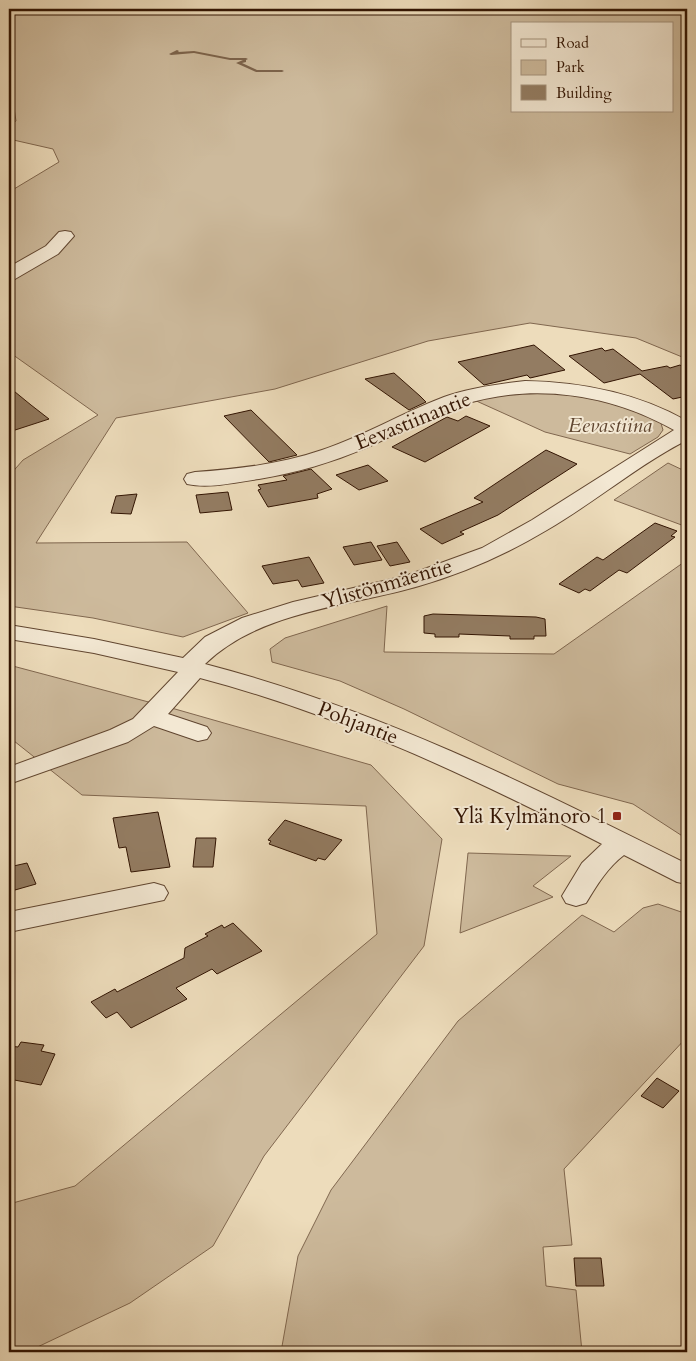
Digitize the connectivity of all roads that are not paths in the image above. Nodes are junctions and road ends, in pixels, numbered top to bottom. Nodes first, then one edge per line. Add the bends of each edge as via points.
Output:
1 (65, 236) dead end
2 (9, 275) edge
3 (687, 430) edge
4 (195, 479) dead end
5 (9, 632) edge
6 (191, 668) junction
7 (150, 716) junction
8 (198, 733) dead end
9 (9, 776) edge
10 (622, 843) junction
11 (687, 875) edge
12 (154, 893) dead end
13 (576, 896) dead end
14 (9, 922) edge

1 - 2 street via 52,250
3 - 4 street, Eevastiinantie via 647,408 616,398 581,391 523,388 455,400 327,456 249,474
3 - 6 street, Ylistönmäentie via 540,525 490,552 412,581 301,607 252,623 214,642
5 - 6 street, Pohjantie via 109,648
6 - 7 street, Ylistönmäentie
6 - 10 street, Pohjantie via 344,716 466,767
7 - 8 street
7 - 9 street, Ylistönmäentie via 119,736
10 - 11 street, Pohjantie
10 - 13 street via 604,856
12 - 14 street

